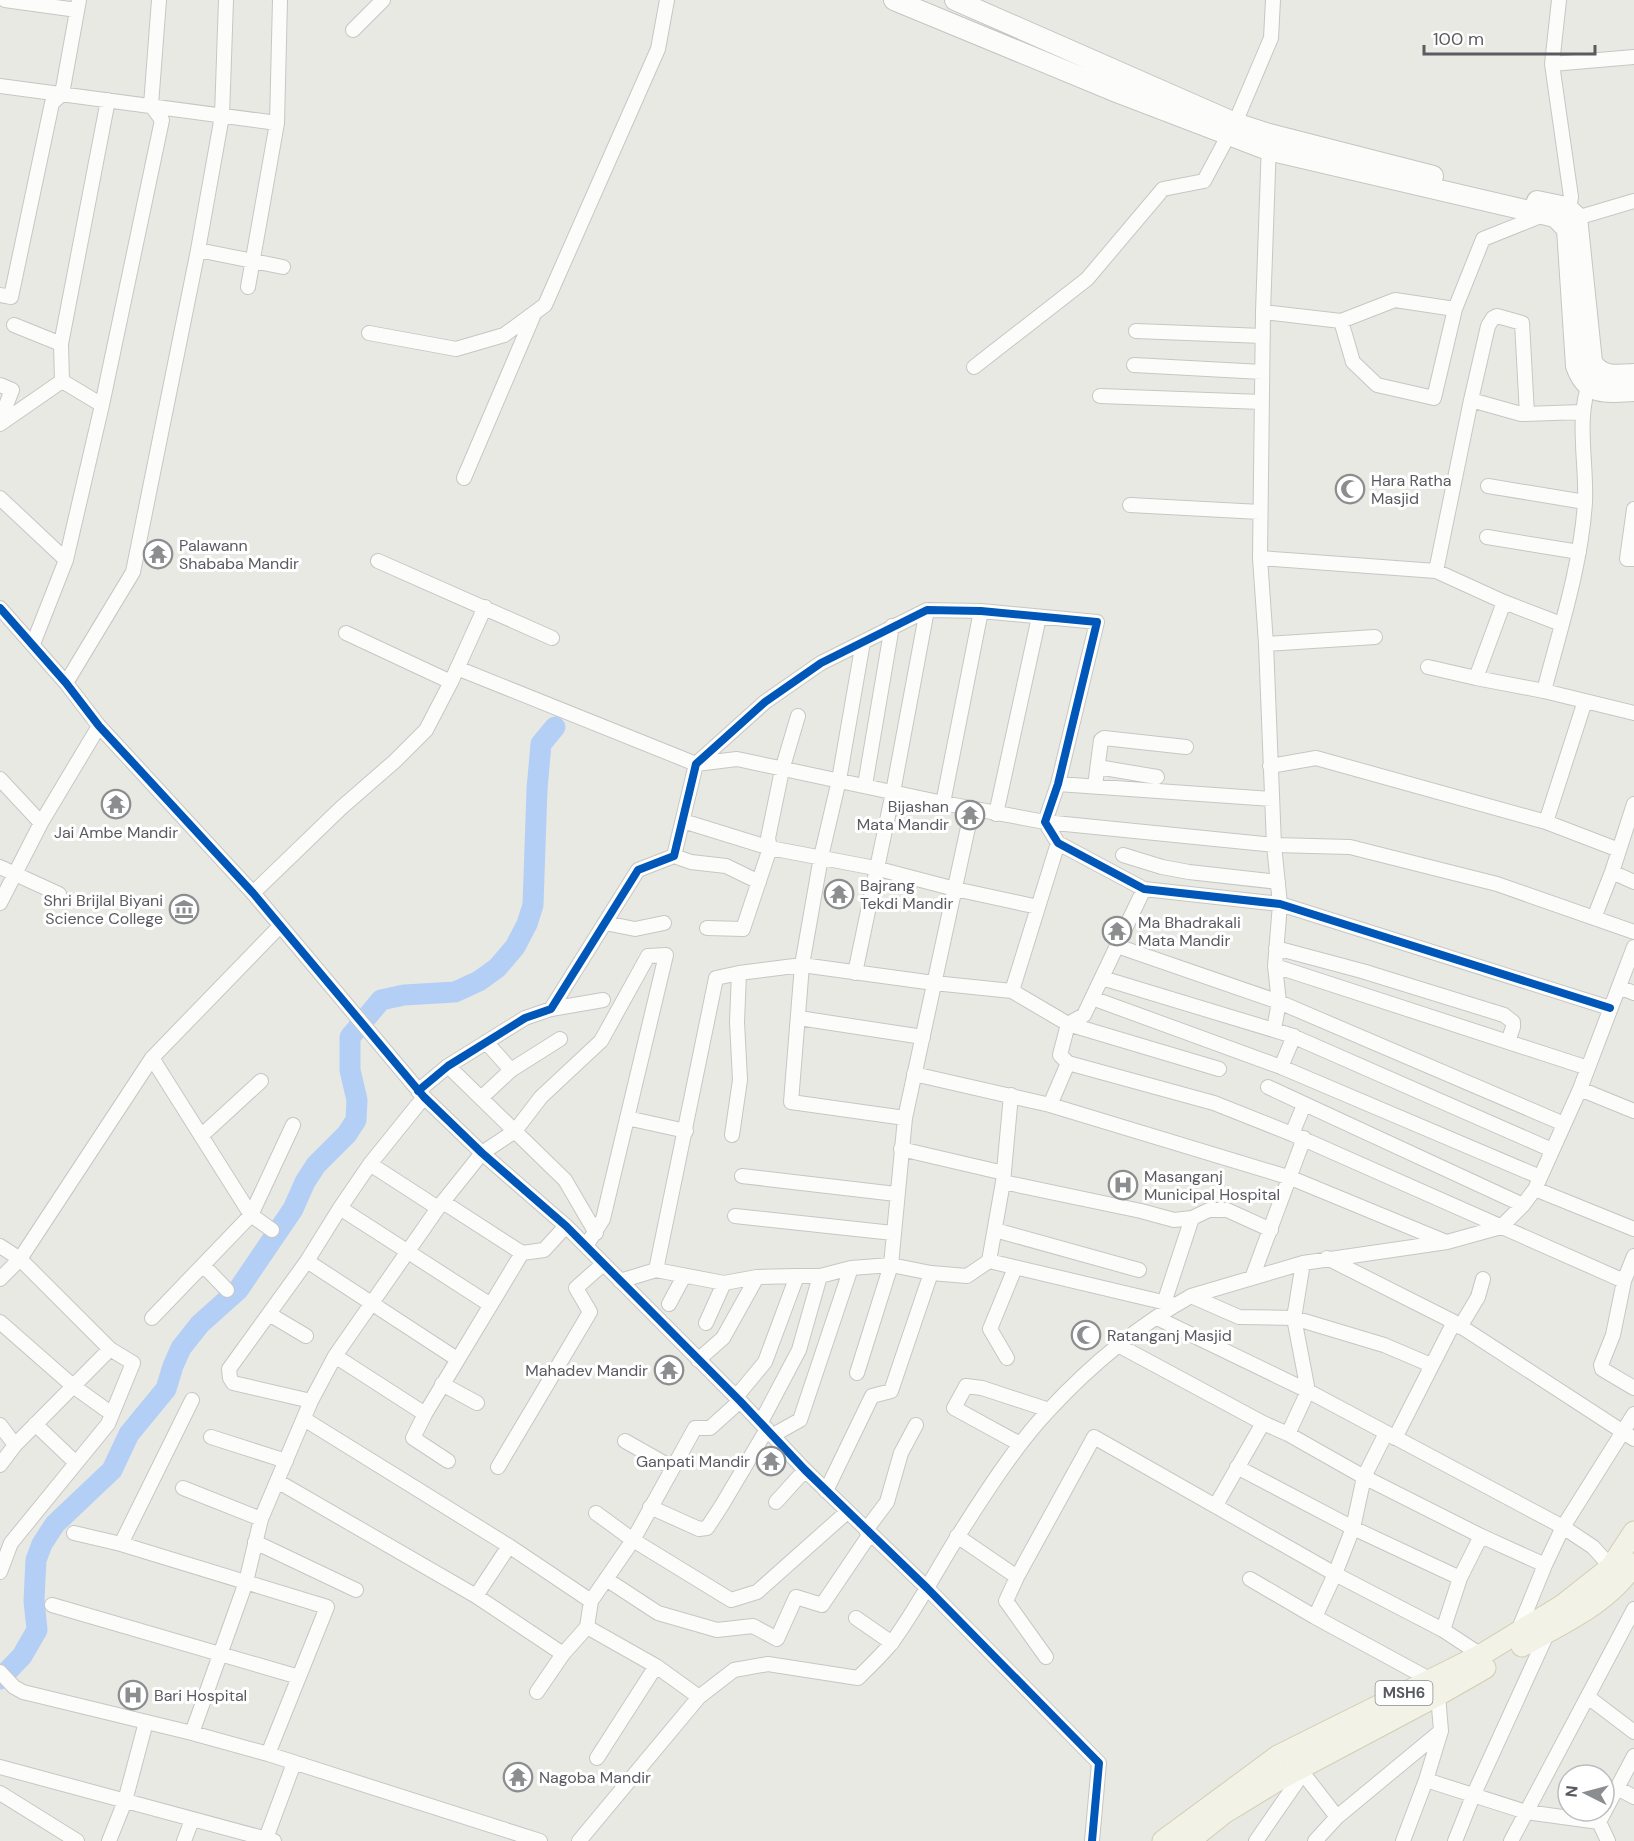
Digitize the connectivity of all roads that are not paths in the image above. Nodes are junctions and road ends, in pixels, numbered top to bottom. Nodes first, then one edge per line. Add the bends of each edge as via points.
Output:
1 (5, 0) edge
2 (159, 0) edge
3 (226, 0) edge
4 (280, 0) edge
5 (383, 0) edge
6 (667, 0) edge
7 (894, 0) edge
8 (1274, 0) edge
9 (1559, 0) edge
10 (961, 1) edge
11 (78, 5) edge
12 (955, 25) junction
13 (353, 30) dead end
14 (1634, 57) edge
15 (1552, 64) junction
16 (0, 86) edge
17 (62, 94) junction
18 (108, 100) junction
19 (151, 105) junction
20 (222, 116) junction
21 (277, 123) junction
22 (1232, 129) junction
23 (1269, 142) junction
24 (1634, 201) edge
25 (1560, 214) junction
26 (198, 250) junction
27 (252, 260) junction
28 (283, 267) dead end
29 (248, 287) dead end
30 (0, 296) edge
31 (1455, 309) junction
32 (534, 312) junction
33 (1263, 312) junction
34 (1341, 321) junction
35 (14, 325) dead end
36 (1136, 331) dead end
37 (369, 333) dead end
38 (1263, 336) junction
39 (62, 344) junction
40 (1134, 365) dead end
41 (974, 367) dead end
42 (1262, 372) junction
43 (1634, 374) edge
44 (1592, 378) junction
45 (62, 381) junction
46 (0, 385) edge
47 (1634, 391) edge
48 (1100, 396) dead end
49 (1471, 400) junction
50 (1262, 402) junction
51 (102, 405) junction
52 (1583, 412) junction
53 (1527, 414) junction
54 (0, 422) edge
55 (464, 478) dead end
56 (1488, 486) dead end
57 (0, 498) edge
58 (1585, 502) junction
59 (1130, 505) dead end
60 (1634, 509) edge
61 (1260, 512) junction
62 (1487, 537) dead end
63 (1579, 552) junction
64 (1260, 558) junction
65 (1634, 559) edge
66 (66, 560) junction
67 (378, 561) dead end
68 (1436, 571) junction
69 (1504, 602) junction
70 (485, 607) junction
71 (0, 608) edge
72 (927, 610) junction
73 (981, 611) junction
74 (1039, 617) junction
75 (1561, 624) junction
76 (892, 626) junction
77 (346, 633) dead end
78 (1375, 637) dead end
79 (552, 638) dead end
80 (862, 642) junction
81 (33, 644) junction
82 (1266, 644) junction
83 (1428, 667) dead end
84 (457, 668) junction
85 (1476, 678) junction
86 (451, 682) junction
87 (66, 683) junction
88 (1544, 691) junction
89 (1586, 701) junction
90 (1634, 713) edge
91 (798, 716) dead end
92 (99, 726) junction
93 (1186, 747) dead end
94 (696, 764) junction
95 (1270, 766) junction
96 (1098, 767) junction
97 (782, 770) junction
98 (1156, 777) dead end
99 (0, 779) edge
100 (839, 780) junction
101 (1058, 784) junction
102 (864, 785) junction
103 (1095, 786) junction
104 (893, 792) junction
105 (1272, 799) junction
106 (943, 803) junction
107 (1634, 804) edge
108 (972, 809) junction
109 (996, 814) junction
110 (682, 821) junction
111 (1045, 822) junction
112 (1546, 822) junction
113 (42, 823) junction
114 (1058, 843) junction
115 (1274, 845) junction
116 (770, 848) junction
117 (1619, 850) junction
118 (1123, 855) dead end
119 (674, 856) junction
120 (821, 857) junction
121 (0, 867) edge
122 (875, 868) junction
123 (1612, 872) junction
124 (14, 873) junction
125 (759, 882) junction
126 (1278, 882) junction
127 (1634, 882) edge
128 (955, 889) junction
129 (1144, 889) junction
130 (253, 893) junction
131 (59, 894) dead end
132 (0, 903) edge
133 (1280, 904) junction
134 (1038, 907) junction
135 (1594, 918) junction
136 (605, 923) junction
137 (664, 923) dead end
138 (280, 926) junction
139 (707, 928) dead end
140 (1634, 932) edge
141 (1117, 946) junction
142 (1634, 947) edge
143 (1276, 948) junction
144 (802, 965) junction
145 (1275, 966) junction
146 (739, 973) junction
147 (855, 973) junction
148 (1102, 978) junction
149 (934, 983) junction
150 (1618, 987) junction
151 (1012, 991) junction
152 (1634, 993) edge
153 (1092, 998) junction
154 (603, 1000) dead end
155 (1279, 1002) junction
156 (1610, 1008) junction
157 (551, 1009) junction
158 (799, 1018) junction
159 (1068, 1024) junction
160 (1274, 1029) junction
161 (1294, 1036) junction
162 (923, 1037) junction
163 (560, 1039) dead end
164 (486, 1042) junction
165 (1508, 1042) junction
166 (152, 1058) junction
167 (1068, 1063) junction
168 (448, 1066) junction
169 (1281, 1067) junction
170 (1588, 1068) junction
171 (1219, 1069) dead end
172 (511, 1070) junction
173 (914, 1074) junction
174 (1300, 1075) junction
175 (261, 1081) dead end
176 (1268, 1087) dead end
177 (1580, 1089) junction
178 (421, 1094) junction
179 (1011, 1095) junction
180 (481, 1098) junction
181 (1298, 1102) junction
182 (1050, 1105) junction
183 (1634, 1111) edge
184 (627, 1118) junction
185 (905, 1118) junction
186 (1564, 1124) junction
187 (293, 1125) dead end
188 (515, 1131) junction
189 (686, 1131) junction
190 (732, 1135) dead end
191 (201, 1136) junction
192 (1298, 1136) junction
193 (901, 1149) junction
194 (1552, 1150) junction
195 (482, 1153) junction
196 (370, 1164) junction
197 (742, 1176) dead end
198 (1003, 1178) junction
199 (1291, 1178) junction
200 (1537, 1183) junction
201 (896, 1194) junction
202 (441, 1205) junction
203 (1523, 1206) junction
204 (340, 1208) junction
205 (251, 1215) junction
206 (735, 1216) dead end
207 (1192, 1218) junction
208 (566, 1226) junction
209 (1501, 1227) junction
210 (1634, 1229) edge
211 (272, 1230) dead end
212 (995, 1230) junction
213 (1271, 1230) junction
214 (596, 1233) junction
215 (893, 1233) junction
216 (1447, 1242) junction
217 (0, 1246) edge
218 (586, 1246) junction
219 (409, 1252) junction
220 (522, 1252) junction
221 (1634, 1256) edge
222 (20, 1258) junction
223 (1327, 1258) junction
224 (307, 1261) junction
225 (989, 1261) junction
226 (1303, 1263) junction
227 (603, 1264) junction
228 (203, 1265) junction
229 (891, 1265) junction
230 (851, 1268) junction
231 (1015, 1268) junction
232 (656, 1270) junction
233 (1139, 1270) dead end
234 (931, 1273) junction
235 (684, 1276) junction
236 (797, 1276) junction
237 (820, 1276) junction
238 (757, 1277) junction
239 (1252, 1278) junction
240 (0, 1279) edge
241 (1483, 1279) dead end
242 (620, 1281) junction
243 (1624, 1281) junction
244 (724, 1283) junction
245 (227, 1290) dead end
246 (1191, 1296) junction
247 (373, 1303) junction
248 (489, 1304) junction
249 (669, 1304) dead end
250 (1170, 1304) junction
251 (269, 1314) junction
252 (152, 1318) dead end
253 (1157, 1318) junction
254 (1294, 1318) junction
255 (0, 1322) edge
256 (706, 1323) dead end
257 (1457, 1324) junction
258 (306, 1336) dead end
259 (1118, 1345) junction
260 (110, 1349) junction
261 (335, 1356) junction
262 (1007, 1358) dead end
263 (457, 1359) junction
264 (698, 1360) junction
265 (1431, 1365) junction
266 (857, 1372) dead end
267 (442, 1384) junction
268 (73, 1386) junction
269 (1634, 1388) edge
270 (1308, 1391) junction
271 (738, 1399) junction
272 (192, 1400) dead end
273 (311, 1401) junction
274 (477, 1403) dead end
275 (1049, 1410) junction
276 (112, 1413) junction
277 (425, 1413) junction
278 (1634, 1414) edge
279 (304, 1419) junction
280 (1263, 1423) junction
281 (35, 1424) junction
282 (0, 1425) edge
283 (916, 1425) dead end
284 (767, 1429) junction
285 (1288, 1434) junction
286 (1391, 1435) junction
287 (1628, 1435) edge
288 (211, 1437) dead end
289 (625, 1441) dead end
290 (1020, 1444) junction
291 (15, 1445) junction
292 (286, 1461) junction
293 (448, 1461) dead end
294 (75, 1462) junction
295 (0, 1465) edge
296 (498, 1467) dead end
297 (671, 1467) junction
298 (1237, 1467) junction
299 (805, 1470) junction
300 (1364, 1477) junction
301 (277, 1481) junction
302 (183, 1488) dead end
303 (826, 1491) junction
304 (776, 1502) dead end
305 (1216, 1505) junction
306 (650, 1507) junction
307 (847, 1512) junction
308 (596, 1513) dead end
309 (261, 1519) junction
310 (1563, 1527) junction
311 (1353, 1528) junction
312 (868, 1532) junction
313 (1634, 1532) edge
314 (74, 1533) dead end
315 (957, 1536) junction
316 (1481, 1536) junction
317 (633, 1540) junction
318 (255, 1542) junction
319 (121, 1544) junction
320 (509, 1546) junction
321 (1634, 1564) edge
322 (1545, 1565) junction
323 (1611, 1567) junction
324 (0, 1572) edge
325 (1335, 1574) junction
326 (1017, 1577) junction
327 (1460, 1578) junction
328 (606, 1579) junction
329 (1250, 1579) dead end
330 (246, 1582) junction
331 (927, 1588) junction
332 (356, 1590) dead end
333 (476, 1596) junction
334 (591, 1601) junction
335 (52, 1605) dead end
336 (1634, 1609) edge
337 (1315, 1617) junction
338 (856, 1618) dead end
339 (587, 1627) junction
340 (1443, 1630) junction
341 (1549, 1630) junction
342 (1518, 1631) junction
343 (892, 1643) junction
344 (563, 1654) junction
345 (221, 1655) junction
346 (1481, 1656) junction
347 (1046, 1657) dead end
348 (656, 1666) junction
349 (0, 1672) edge
350 (299, 1677) junction
351 (1435, 1687) junction
352 (537, 1692) dead end
353 (699, 1697) junction
354 (1588, 1697) junction
355 (146, 1722) junction
356 (1441, 1731) junction
357 (1634, 1732) edge
358 (192, 1733) junction
359 (268, 1754) junction
360 (1634, 1756) edge
361 (597, 1758) dead end
362 (294, 1763) junction
363 (0, 1767) edge
364 (1301, 1771) junction
365 (1426, 1780) junction
366 (1617, 1788) joint
367 (0, 1793) edge
368 (1473, 1796) junction
369 (1634, 1797) edge
370 (125, 1801) junction
371 (1526, 1812) junction
372 (1556, 1816) edge
373 (1336, 1817) junction
374 (192, 1820) junction
375 (1599, 1823) edge
376 (268, 1840) edge
377 (1174, 1840) edge
378 (77, 1841) edge
379 (109, 1841) edge
380 (184, 1841) edge
381 (540, 1841) edge
382 (579, 1841) edge
383 (1092, 1841) edge
384 (1256, 1841) edge
385 (1315, 1841) edge
386 (1403, 1841) edge
387 (1455, 1841) edge
388 (1511, 1841) edge
389 (1608, 1841) edge

1 - 11 street
2 - 19 street
3 - 20 street
4 - 21 street
5 - 13 street
6 - 32 street via 658,49 545,305
7 - 12 street
8 - 22 street via 1270,38
9 - 15 street
10 - 12 street
10 - 22 street
11 - 17 street
12 - 22 street via 1119,93
14 - 15 street
15 - 25 street via 1571,197
16 - 17 street
17 - 18 street
17 - 30 street via 52,103 11,297
18 - 19 street
18 - 39 street
19 - 20 street
19 - 51 street via 162,120
20 - 21 street
20 - 26 street
21 - 27 street
22 - 23 street
22 - 41 street via 1204,181 1163,189 1087,279
23 - 25 street
23 - 33 street
24 - 25 street
25 - 31 street via 1483,239
25 - 44 street via 1567,229 1576,366 1580,377
26 - 27 street
26 - 87 street via 134,572
27 - 28 street
27 - 29 street
31 - 34 street via 1395,300
31 - 34 street via 1434,398 1377,385 1353,362
32 - 37 street via 504,335 456,349
32 - 55 street
33 - 34 street
33 - 38 street
35 - 39 street
36 - 38 street
38 - 42 street
39 - 45 street
40 - 42 street
42 - 50 street
43 - 44 street
44 - 47 street via 1609,392
44 - 52 street
45 - 51 street
45 - 54 street
46 - 54 street via 12,390
48 - 50 street
49 - 53 street
49 - 53 street via 1489,321 1497,316 1518,321 1524,328
49 - 68 street
50 - 61 street
51 - 66 street
52 - 53 street
52 - 58 street
56 - 58 street
57 - 66 street
58 - 63 street
59 - 61 street
60 - 65 street via 1627,558
61 - 64 street
62 - 63 street
63 - 75 street
64 - 68 street
64 - 82 street
66 - 81 street
67 - 70 street
68 - 69 street
69 - 75 street
69 - 85 street
70 - 79 street
70 - 84 street
71 - 81 street
72 - 73 street
72 - 76 street
72 - 104 street
73 - 74 street
73 - 106 street
74 - 101 street via 1097,622
74 - 109 street
75 - 88 street
76 - 80 street
76 - 102 street
77 - 86 street
78 - 82 street
80 - 94 street via 821,663 765,702
80 - 100 street
81 - 87 street
82 - 95 street
83 - 85 street
84 - 86 street
84 - 94 street
85 - 88 street
86 - 130 street via 426,729
87 - 92 street
88 - 89 street
89 - 90 street
89 - 112 street
91 - 97 street
92 - 113 street
92 - 130 street
93 - 96 street via 1104,738
94 - 97 street via 737,759
94 - 110 street
95 - 105 street
95 - 112 street via 1316,758
96 - 98 street
96 - 103 street
97 - 100 street
97 - 116 street via 768,838
99 - 113 street
100 - 102 street
100 - 120 street
101 - 103 street
101 - 111 street
102 - 104 street
103 - 105 street
104 - 106 street
104 - 122 street
105 - 115 street
106 - 108 street
107 - 117 street
108 - 109 street
108 - 128 street
109 - 111 street
110 - 116 street
110 - 119 street
111 - 114 street
111 - 115 street
112 - 117 street
113 - 124 street
114 - 129 street
114 - 134 street
115 - 126 street
115 - 135 street via 1350,847 1497,884
116 - 120 street
116 - 125 street
117 - 123 street
118 - 126 street via 1189,872
119 - 125 street via 726,866
119 - 136 street via 638,870
120 - 122 street
120 - 144 street
121 - 124 street
122 - 128 street
122 - 147 street
123 - 127 street
123 - 135 street
124 - 131 street
124 - 132 street
125 - 139 street via 743,929
126 - 133 street
128 - 134 street
128 - 149 street
129 - 133 street
129 - 141 street
130 - 138 street
133 - 143 street
133 - 156 street
134 - 151 street
135 - 140 street
136 - 137 street via 635,929
136 - 157 street
138 - 166 street
138 - 178 street
141 - 148 street
141 - 155 street
142 - 150 street
143 - 145 street
143 - 165 street via 1362,970 1504,1015 1514,1027
144 - 146 street
144 - 147 street
144 - 158 street
145 - 155 street
145 - 165 street
146 - 189 street via 716,978
146 - 190 street via 740,1080
147 - 149 street
148 - 153 street
148 - 160 street
149 - 151 street
149 - 162 street
150 - 152 street
150 - 156 street
151 - 159 street
153 - 159 street via 1084,1015
153 - 169 street
154 - 157 street
155 - 160 street
155 - 186 street
156 - 170 street
157 - 164 street via 525,1018
158 - 162 street
158 - 185 street via 791,1102
159 - 167 street via 1060,1055
159 - 171 street
160 - 161 street
161 - 169 street
161 - 194 street
162 - 173 street
163 - 172 street
164 - 168 street
164 - 172 street
165 - 170 street
166 - 191 street
166 - 222 street
167 - 182 street
167 - 192 street via 1214,1103
168 - 178 street
168 - 180 street
169 - 174 street
170 - 177 street
172 - 180 street
173 - 179 street
173 - 185 street
174 - 181 street
174 - 200 street
175 - 191 street
176 - 181 street
177 - 183 street
177 - 186 street
178 - 195 street
178 - 196 street
179 - 182 street
179 - 198 street
180 - 188 street
181 - 192 street
181 - 203 street
182 - 199 street
184 - 188 street via 666,955 648,956 600,1041 542,1097
184 - 189 street
184 - 214 street via 603,1219
185 - 193 street
186 - 194 street
187 - 205 street
188 - 195 street
188 - 214 street via 565,1180
189 - 232 street
191 - 205 street
192 - 199 street
192 - 209 street
193 - 198 street
193 - 201 street
194 - 200 street
195 - 202 street
195 - 208 street
196 - 202 street
196 - 204 street
197 - 201 street
198 - 207 street via 1174,1220
198 - 212 street
199 - 213 street
199 - 216 street
200 - 203 street
200 - 210 street
201 - 215 street
202 - 219 street
202 - 220 street
203 - 209 street
204 - 219 street
204 - 224 street
205 - 211 street
205 - 228 street
206 - 215 street
207 - 213 street via 1209,1210 1227,1210
207 - 250 street
208 - 218 street
208 - 220 street via 544,1250
209 - 216 street
209 - 243 street
212 - 225 street
212 - 233 street
213 - 239 street
214 - 218 street
215 - 229 street
216 - 223 street
217 - 222 street
218 - 227 street
219 - 247 street
219 - 248 street
220 - 248 street
221 - 243 street
222 - 240 street
222 - 260 street
223 - 226 street
223 - 257 street
224 - 247 street
224 - 251 street
225 - 231 street
225 - 234 street via 967,1276
226 - 239 street
226 - 254 street
227 - 242 street
227 - 296 street via 576,1288 590,1312
228 - 245 street
228 - 252 street
229 - 230 street
229 - 234 street
229 - 266 street
230 - 237 street
230 - 284 street via 800,1420
231 - 250 street
231 - 262 street via 990,1329
232 - 235 street
232 - 242 street
234 - 303 street via 891,1391 872,1396
235 - 244 street
235 - 249 street
236 - 237 street
236 - 238 street
236 - 271 street via 765,1362
237 - 284 street via 799,1350
238 - 244 street
238 - 264 street via 723,1338
239 - 246 street
241 - 257 street via 1478,1297
242 - 264 street
243 - 269 street via 1613,1335 1601,1365
244 - 256 street
246 - 250 street
246 - 254 street via 1239,1317
247 - 261 street
247 - 263 street
248 - 263 street
250 - 253 street
251 - 258 street
251 - 273 street via 229,1370 230,1378 239,1385
253 - 259 street
253 - 270 street
254 - 265 street via 1384,1345
254 - 270 street
255 - 268 street
257 - 265 street
257 - 287 street
259 - 275 street
259 - 280 street
260 - 268 street
260 - 276 street via 133,1363
261 - 273 street
261 - 277 street
263 - 267 street
264 - 271 street
265 - 286 street
267 - 274 street
267 - 277 street
268 - 276 street
268 - 281 street
270 - 285 street
270 - 286 street
271 - 284 street
271 - 297 street via 710,1428 695,1428
272 - 319 street
273 - 279 street
275 - 290 street
275 - 290 street via 966,1386 954,1408
276 - 294 street via 108,1424
277 - 293 street via 413,1438
278 - 287 street
279 - 292 street
279 - 320 street
280 - 285 street
280 - 298 street
281 - 291 street
281 - 294 street
282 - 291 street
283 - 312 street via 901,1454 887,1502
284 - 299 street
284 - 306 street via 706,1528
285 - 300 street
286 - 300 street
286 - 310 street
287 - 310 street
288 - 292 street
289 - 297 street
290 - 315 street
291 - 295 street
292 - 301 street
294 - 324 street via 11,1543
297 - 306 street
298 - 305 street
298 - 311 street
299 - 303 street
299 - 304 street
300 - 311 street
300 - 316 street
301 - 309 street
301 - 333 street
302 - 309 street
303 - 307 street
305 - 325 street
305 - 326 street via 1095,1437
306 - 317 street
307 - 312 street
307 - 317 street via 757,1592 731,1600
308 - 317 street
309 - 318 street
310 - 322 street
310 - 323 street via 1593,1548
311 - 325 street
311 - 327 street
312 - 328 street via 822,1605 796,1598 777,1639 753,1626 717,1630 658,1613
312 - 331 street
313 - 323 main road, MSH6
314 - 319 street
315 - 326 street
315 - 331 street
316 - 322 street
316 - 327 street
317 - 328 street
318 - 330 street
318 - 332 street
319 - 330 street
320 - 333 street
320 - 334 street
321 - 341 main road, MSH6 via 1605,1597
322 - 342 street
323 - 342 main road, MSH6 via 1563,1605
325 - 337 street
325 - 340 street
326 - 347 street via 1006,1601
327 - 340 street
328 - 334 street
329 - 337 street
330 - 345 street
330 - 350 street via 327,1607
331 - 343 street
331 - 383 street via 1099,1763
333 - 344 street
334 - 339 street
335 - 345 street
336 - 354 street
337 - 351 street
338 - 343 street
339 - 344 street
339 - 348 street
340 - 346 street
341 - 351 main road, MSH6
341 - 368 street
342 - 346 main road, MSH6
343 - 353 street via 858,1678 768,1664 734,1670
344 - 352 street
345 - 350 street
345 - 358 street
346 - 351 main road, MSH6
348 - 353 street
348 - 361 street
349 - 355 street via 23,1692
350 - 359 street
351 - 356 street
351 - 364 main road, MSH6
351 - 377 main road, MSH6 via 1278,1756
353 - 382 street
354 - 357 street
354 - 371 street
355 - 358 street
355 - 370 street
356 - 365 street
356 - 373 street
358 - 359 street
359 - 362 street
360 - 366 street
362 - 376 street
362 - 381 street
363 - 370 street
364 - 373 street
364 - 377 main road, MSH6
364 - 384 street
365 - 368 street
365 - 386 street
366 - 369 street
367 - 378 street
368 - 371 street
368 - 387 street
370 - 374 street
370 - 379 street
371 - 372 street
371 - 388 street
373 - 385 street
374 - 376 street
374 - 380 street
375 - 389 street

